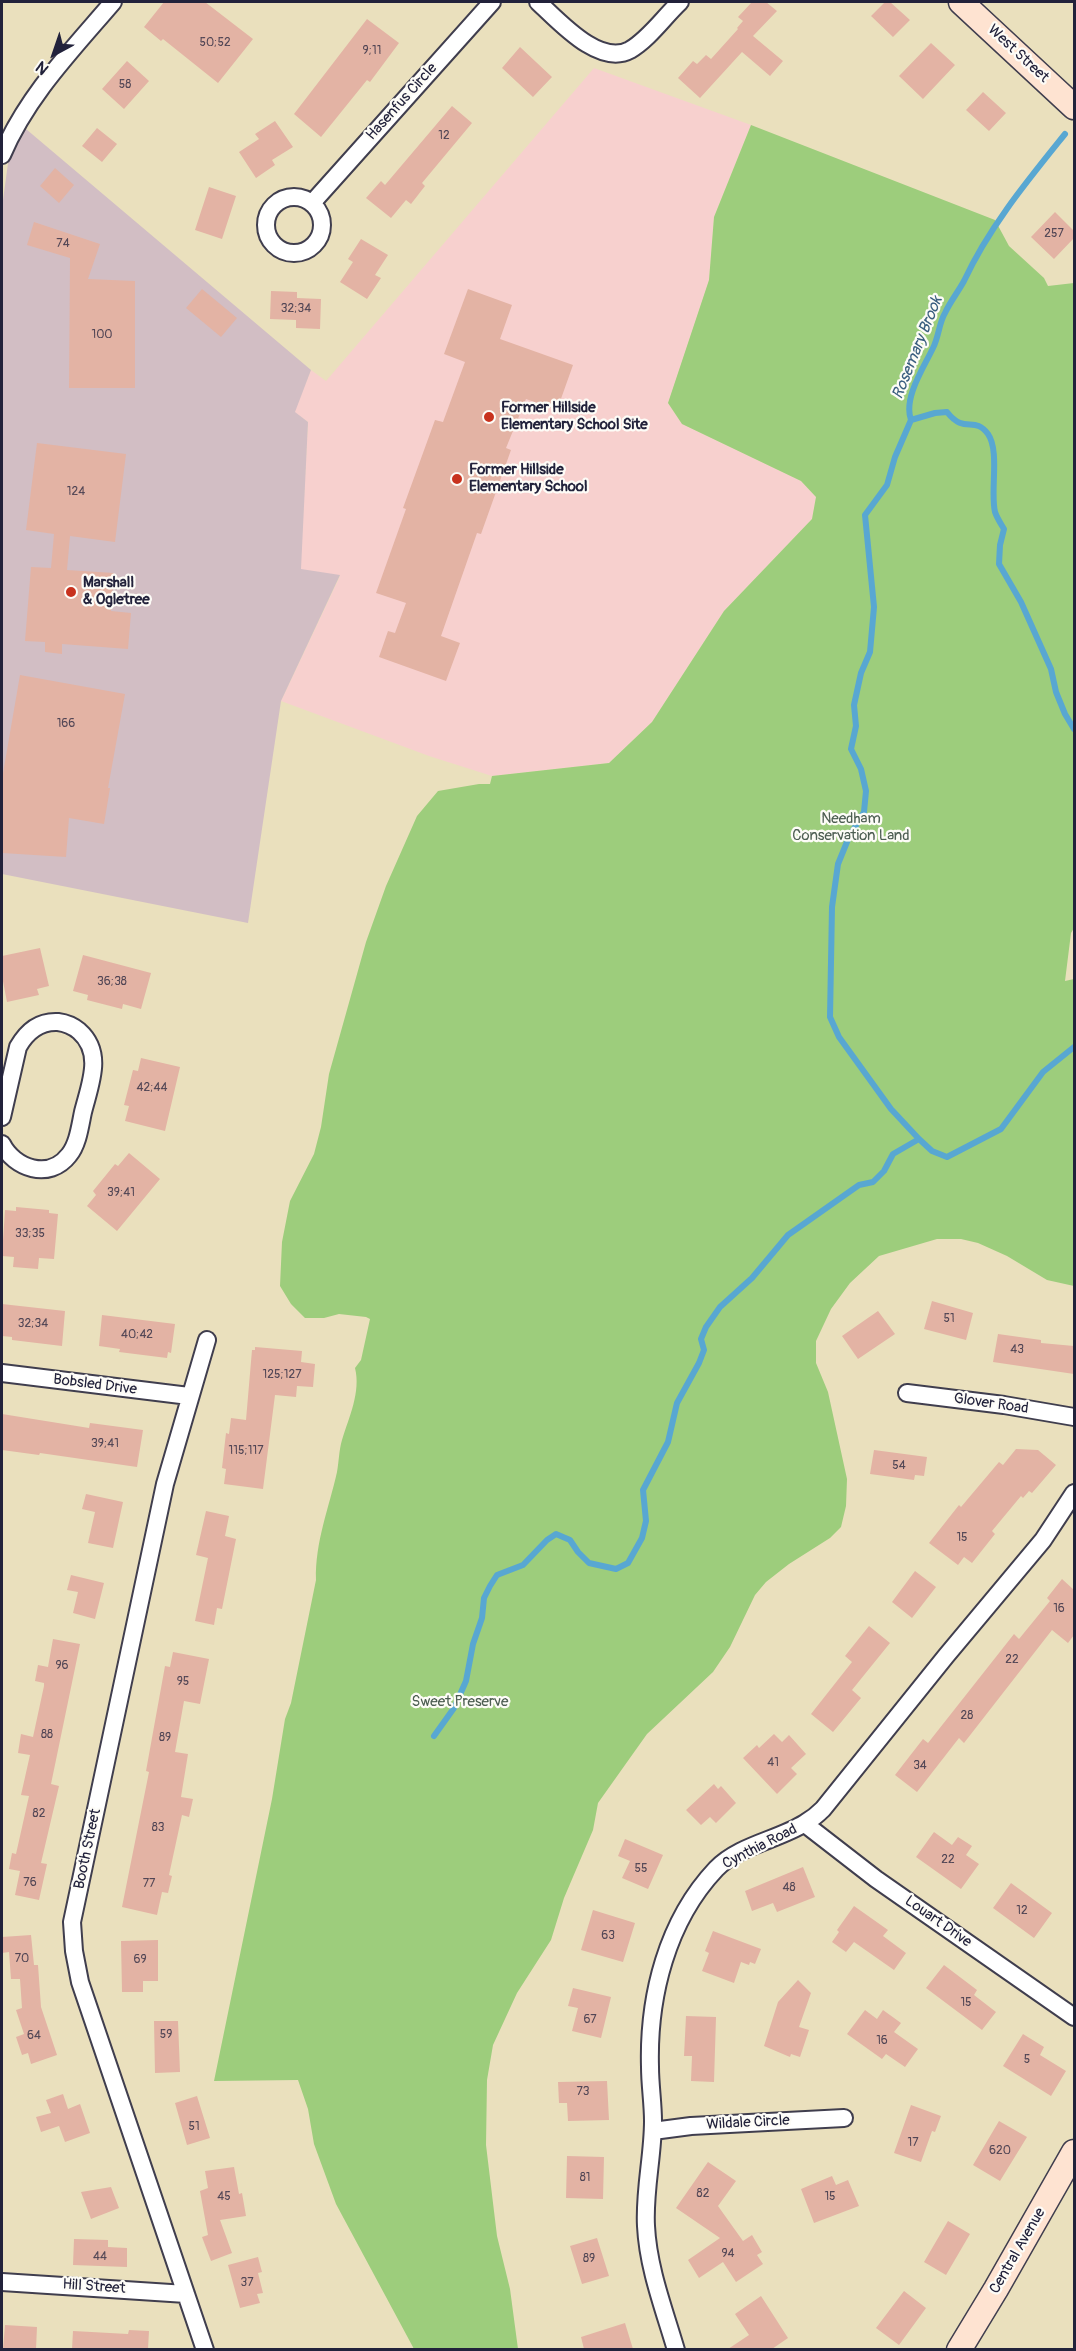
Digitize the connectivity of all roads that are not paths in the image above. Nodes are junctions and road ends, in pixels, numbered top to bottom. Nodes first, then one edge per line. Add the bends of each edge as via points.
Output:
1 (113, 2) edge
2 (492, 2) edge
3 (538, 2) edge
4 (680, 2) edge
5 (961, 2) edge
6 (1074, 107) edge
7 (2, 155) edge
8 (313, 202) dead end
9 (4, 1091) edge
10 (2, 1118) edge
11 (2, 1143) edge
12 (207, 1340) dead end
13 (2, 1373) edge
14 (907, 1394) dead end
15 (189, 1396) junction
16 (1074, 1417) edge
17 (1074, 1493) edge
18 (805, 1824) junction
19 (1074, 2017) edge
20 (844, 2118) dead end
21 (653, 2131) junction
22 (1074, 2151) edge
23 (2, 2282) edge
24 (186, 2294) junction
25 (205, 2349) edge
26 (676, 2349) edge
27 (959, 2349) edge

1 - 7 street via 41,87 13,128
2 - 8 street, Hasenfus Circle
3 - 4 street via 577,38 615,54 640,42
5 - 6 main road, West Street
9 - 10 street
9 - 11 street via 18,1047 33,1028 60,1022 87,1038 94,1056 93,1071 76,1143 69,1156 42,1170 29,1169 14,1161
12 - 15 street, Booth Street
13 - 15 street, Bobsled Drive
14 - 16 street, Glover Road
15 - 24 street, Booth Street via 165,1484 72,1922 80,1982
17 - 18 street, Cynthia Road via 1043,1540 824,1809
18 - 19 street, Louart Drive via 876,1879
18 - 21 street, Cynthia Road via 718,1867 693,1897 659,1975 650,2066
20 - 21 street, Wildale Circle
21 - 26 street, Cynthia Road via 646,2225 654,2280
22 - 27 main road, Central Avenue
23 - 24 street, Hill Street
24 - 25 street, Booth Street

